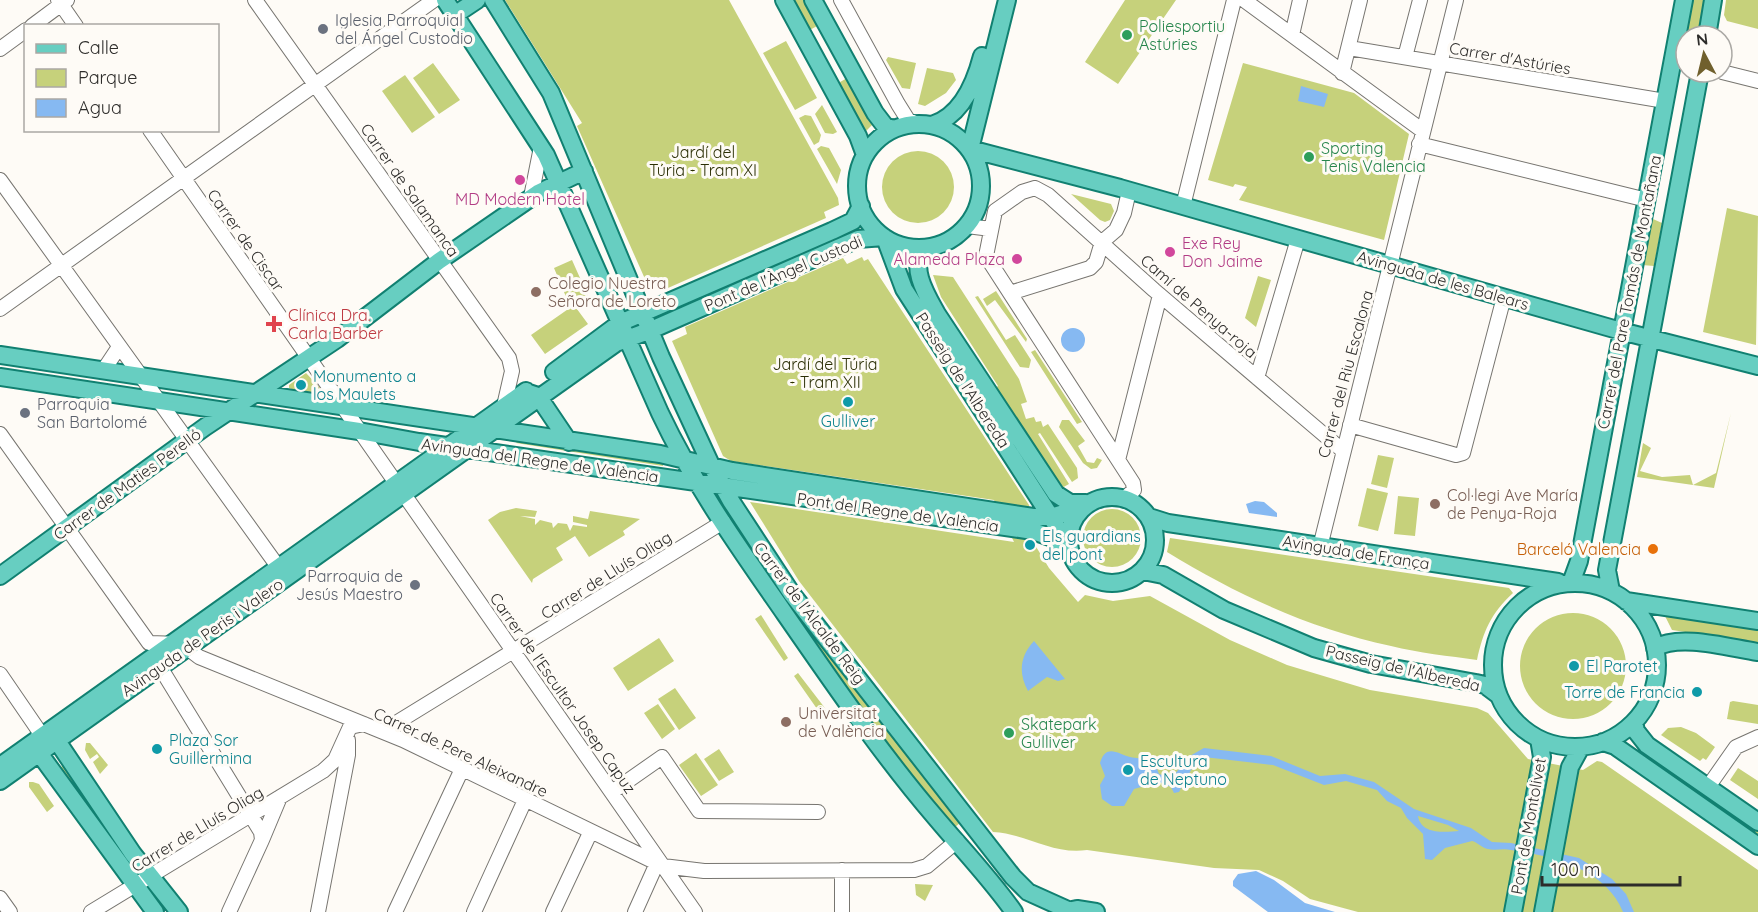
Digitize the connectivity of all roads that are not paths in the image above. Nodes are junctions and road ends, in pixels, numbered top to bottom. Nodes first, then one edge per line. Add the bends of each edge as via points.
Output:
1 (255, 0) edge
2 (434, 0) edge
3 (445, 0) edge
4 (477, 0) edge
5 (493, 0) edge
6 (784, 0) edge
7 (813, 0) edge
8 (841, 0) edge
9 (853, 0) edge
10 (996, 0) edge
11 (1007, 0) edge
12 (1234, 0) edge
13 (1244, 0) edge
14 (1300, 0) edge
15 (1360, 0) edge
16 (1420, 0) edge
17 (1456, 0) edge
18 (1684, 0) edge
19 (1713, 0) edge
20 (62, 1) edge
21 (456, 14) junction
22 (34, 24) edge
23 (75, 24) edge
24 (1682, 24) edge
25 (1709, 24) edge
26 (24, 31) edge
27 (1292, 35) junction
28 (1349, 48) junction
29 (0, 49) edge
30 (840, 49) junction
31 (1405, 57) junction
32 (818, 61) junction
33 (1441, 63) junction
34 (1342, 73) junction
35 (1734, 75) edge
36 (1674, 77) edge
37 (1758, 81) edge
38 (315, 84) junction
39 (1698, 84) edge
40 (1665, 101) junction
41 (924, 124) junction
42 (893, 129) junction
43 (151, 132) edge
44 (1421, 138) junction
45 (541, 147) junction
46 (970, 149) junction
47 (865, 155) junction
48 (1044, 169) junction
49 (584, 171) junction
50 (183, 178) junction
51 (0, 180) edge
52 (559, 180) junction
53 (1035, 188) junction
54 (1130, 191) junction
55 (531, 197) junction
56 (1647, 200) junction
57 (1676, 202) junction
58 (861, 206) junction
59 (1183, 206) junction
60 (967, 226) junction
61 (991, 229) junction
62 (884, 237) junction
63 (1298, 239) junction
64 (1102, 242) junction
65 (926, 248) junction
66 (439, 261) junction
67 (1391, 265) junction
68 (61, 266) junction
69 (1010, 293) junction
70 (1160, 295) junction
71 (1504, 297) junction
72 (0, 309) edge
73 (644, 313) junction
74 (651, 330) junction
75 (623, 331) junction
76 (1621, 331) junction
77 (1651, 338) junction
78 (119, 347) junction
79 (0, 355) edge
80 (309, 357) junction
81 (1758, 366) edge
82 (104, 371) junction
83 (142, 377) junction
84 (1, 378) edge
85 (1257, 378) junction
86 (255, 394) junction
87 (530, 395) junction
88 (161, 401) junction
89 (504, 406) junction
90 (346, 408) junction
91 (229, 411) junction
92 (425, 420) junction
93 (1350, 425) junction
94 (474, 427) junction
95 (492, 430) junction
96 (359, 431) junction
97 (0, 434) edge
98 (188, 440) junction
99 (419, 442) junction
100 (569, 442) junction
101 (449, 445) junction
102 (468, 448) junction
103 (1342, 450) junction
104 (683, 458) junction
105 (1118, 460) junction
106 (716, 479) junction
107 (397, 485) junction
108 (1125, 498) junction
109 (1087, 505) junction
110 (1051, 517) junction
111 (1149, 517) junction
112 (723, 522) junction
113 (1032, 524) junction
114 (68, 527) junction
115 (1320, 547) junction
116 (1069, 548) junction
117 (1143, 571) junction
118 (281, 573) junction
119 (0, 576) edge
120 (1568, 583) junction
121 (1611, 591) junction
122 (1626, 601) junction
123 (1758, 621) edge
124 (180, 645) junction
125 (1656, 648) junction
126 (514, 650) junction
127 (1758, 652) edge
128 (160, 667) junction
129 (0, 674) edge
130 (280, 691) junction
131 (1497, 694) junction
132 (1634, 722) junction
133 (364, 723) junction
134 (383, 731) junction
135 (347, 732) junction
136 (1758, 737) edge
137 (1539, 739) junction
138 (46, 741) junction
139 (1603, 742) junction
140 (1581, 747) junction
141 (0, 766) edge
142 (462, 769) junction
143 (308, 780) junction
144 (0, 781) edge
145 (1708, 787) junction
146 (612, 792) junction
147 (280, 797) junction
148 (339, 800) junction
149 (525, 800) junction
150 (818, 812) dead end
151 (252, 815) junction
152 (1758, 822) edge
153 (636, 827) junction
154 (590, 833) junction
155 (262, 840) junction
156 (957, 841) junction
157 (619, 846) junction
158 (1758, 846) edge
159 (660, 870) junction
160 (842, 870) junction
161 (704, 871) junction
162 (151, 875) junction
163 (135, 885) junction
164 (680, 889) junction
165 (0, 898) edge
166 (1065, 911) edge
167 (10, 912) edge
168 (91, 912) edge
169 (155, 912) edge
170 (179, 912) edge
171 (229, 912) edge
172 (318, 912) edge
173 (395, 912) edge
174 (474, 912) edge
175 (553, 912) edge
176 (635, 912) edge
177 (695, 912) edge
178 (842, 912) edge
179 (1014, 912) edge
180 (1096, 912) edge
181 (1513, 912) edge
182 (1543, 912) edge

1 - 38 street, Carrer de Salamanca
2 - 38 street
3 - 21 main road
4 - 21 main road
5 - 49 main road, Carrer de l'Alcalde Reig via 551,93
6 - 32 main road
7 - 30 main road
8 - 9 street
8 - 41 street via 908,120
10 - 41 main road via 971,87 945,119
11 - 46 main road
12 - 59 street
13 - 27 street
14 - 27 street
15 - 28 street
16 - 31 street
17 - 33 street, Carrer del Riu Escalona
18 - 24 main road, Carrer del Pare Tomás de Montañana
19 - 25 main road
20 - 22 street
20 - 23 street
21 - 45 main road
26 - 29 street
27 - 34 street
28 - 31 street, Carrer d'Astúries
28 - 34 street
30 - 32 main road via 834,43 822,43 817,49
30 - 42 main road via 880,121
31 - 33 street, Carrer d'Astúries
32 - 47 main road
33 - 40 street, Carrer d'Astúries
33 - 44 street, Carrer del Riu Escalona
34 - 44 street
35 - 37 street
36 - 40 main road, Carrer del Pare Tomás de Montañana
38 - 50 street
38 - 66 street, Carrer de Salamanca
39 - 57 main road, Carrer del Pare Tomás de Montañana
40 - 56 main road, Carrer del Pare Tomás de Montañana
41 - 42 main road
41 - 46 main road via 949,131
42 - 47 main road
43 - 50 street, Carrer de Ciscar
44 - 56 street
44 - 67 street, Carrer del Riu Escalona
45 - 52 main road
45 - 55 street
46 - 48 main road, Avinguda de les Balears
46 - 60 main road via 980,170 982,190
47 - 58 main road via 857,182
48 - 53 street via 1035,176
48 - 54 main road, Avinguda de les Balears
49 - 52 main road, Carrer de Maties Perelló
49 - 73 main road, Carrer de l'Alcalde Reig
50 - 68 street
50 - 80 street, Carrer de Ciscar
51 - 68 street
52 - 55 main road, Carrer de Maties Perelló
52 - 75 main road
53 - 61 street via 997,208
53 - 64 street, Camí de Penya-roja via 1045,192
54 - 59 main road, Avinguda de les Balears
54 - 64 street via 1116,230
55 - 66 main road, Carrer de Maties Perelló
56 - 57 main road via 1664,205
56 - 76 main road, Carrer del Pare Tomás de Montañana
57 - 77 main road, Carrer del Pare Tomás de Montañana
58 - 62 main road via 871,225
58 - 73 main road, Pont de l'Àngel Custodi via 853,221
59 - 63 main road, Avinguda de les Balears
60 - 61 street
60 - 65 main road via 952,239
61 - 69 street via 986,256
62 - 65 main road via 912,248
62 - 74 main road, Pont de l'Àngel Custodi via 861,238
62 - 110 main road, Passeig de l'Albereda via 904,289
63 - 67 main road, Avinguda de les Balears
63 - 85 street
64 - 69 street via 1096,262 1082,273
64 - 70 street, Camí de Penya-roja
65 - 109 main road, Passeig de l'Albereda via 918,266 925,292 937,314 1056,494 1070,503
66 - 80 main road, Carrer de Maties Perelló
66 - 89 street, Carrer de Salamanca via 510,360 512,374
67 - 71 main road, Avinguda de les Balears
67 - 93 street, Carrer del Riu Escalona
68 - 72 street
68 - 78 street
69 - 105 street
70 - 85 street, Camí de Penya-roja
70 - 105 street
71 - 76 main road, Avinguda de les Balears
71 - 93 street via 1463,453 1456,455
73 - 74 main road, Carrer de l'Alcalde Reig
73 - 75 main road, Avinguda de Peris i Valero
74 - 75 main road, Avinguda de Peris i Valero
74 - 106 main road, Carrer de l'Alcalde Reig
75 - 87 main road, Avinguda de Peris i Valero via 616,343
75 - 104 main road
76 - 77 main road, Avinguda de les Balears
76 - 120 main road, Carrer del Pare Tomás de Montañana via 1579,561
77 - 81 main road, Avinguda de les Balears
77 - 121 main road, Carrer del Pare Tomás de Montañana via 1607,570
78 - 82 street
78 - 83 street
79 - 82 main road, Avinguda del Regne de València
80 - 86 main road, Carrer de Maties Perelló
80 - 90 street, Carrer de Ciscar
82 - 83 main road, Avinguda del Regne de València
83 - 86 main road, Avinguda del Regne de València
83 - 88 street
84 - 88 main road, Avinguda del Regne de València
85 - 103 street, Camí de Penya-roja
86 - 90 main road, Avinguda del Regne de València
86 - 91 main road, Carrer de Maties Perelló
87 - 89 main road, Avinguda de Peris i Valero
87 - 95 main road, Avinguda de Peris i Valero
87 - 100 main road, Avinguda del Regne de València
88 - 91 main road, Avinguda del Regne de València
88 - 98 street
89 - 94 main road, Avinguda de Peris i Valero
90 - 92 main road, Avinguda del Regne de València
90 - 96 street
91 - 96 main road, Avinguda del Regne de València
91 - 98 main road, Carrer de Maties Perelló
92 - 94 main road, Avinguda del Regne de València
92 - 99 main road via 430,433
93 - 103 street, Carrer del Riu Escalona
94 - 95 main road, Avinguda del Regne de València
94 - 101 main road, Avinguda de Peris i Valero
95 - 100 main road, Avinguda del Regne de València
95 - 102 main road, Avinguda de Peris i Valero
96 - 99 main road, Avinguda del Regne de València
96 - 107 street
97 - 114 street
98 - 114 main road, Carrer de Maties Perelló
98 - 118 street
99 - 101 main road, Avinguda del Regne de València
100 - 104 main road, Avinguda del Regne de València
101 - 102 main road, Avinguda del Regne de València
101 - 107 main road, Avinguda de Peris i Valero
102 - 106 main road, Avinguda del Regne de València
102 - 107 main road, Avinguda de Peris i Valero
103 - 115 street, Carrer del Riu Escalona
104 - 106 main road, Avinguda del Regne de València
105 - 108 street via 1134,486
106 - 112 main road, Carrer de l'Alcalde Reig
106 - 113 main road, Pont del Regne de València
106 - 113 main road, Pont del Regne de València via 744,489
106 - 166 main road, Carrer de l'Alcalde Reig via 792,594 1013,877 1028,892
107 - 118 main road, Avinguda de Peris i Valero
107 - 126 street, Carrer de l'Escultor Josep Capuz
108 - 109 main road via 1103,497
108 - 111 main road via 1138,504
109 - 110 main road
109 - 116 main road via 1071,524
110 - 113 main road, Pont del Regne de València
110 - 116 main road, Passeig de l'Albereda
111 - 115 main road, Avinguda de França
111 - 117 main road via 1156,544
112 - 126 street, Carrer de Lluís Oliag
112 - 156 main road, Carrer de l'Alcalde Reig via 856,716
113 - 116 main road, Pont del Regne de València
114 - 119 main road, Carrer de Maties Perelló
114 - 124 street via 146,640 155,645
115 - 120 main road, Avinguda de França
116 - 117 main road via 1083,571 1099,581 1118,583
117 - 131 main road, Passeig de l'Albereda via 1163,575 1224,610 1314,648 1371,664 1485,685
118 - 124 main road, Avinguda de Peris i Valero
120 - 121 main road
120 - 131 main road via 1526,598 1502,625 1492,662
121 - 122 main road
122 - 123 main road
122 - 125 main road via 1643,620
124 - 128 main road, Avinguda de Peris i Valero
124 - 130 street, Carrer de Pere Aleixandre
124 - 138 main road, Avinguda de Peris i Valero
125 - 127 main road via 1681,640
125 - 132 main road via 1653,691
126 - 134 street, Carrer de Lluís Oliag
126 - 146 street, Carrer de l'Escultor Josep Capuz
128 - 138 main road, Avinguda de Peris i Valero
128 - 151 street
129 - 138 street
130 - 133 street, Carrer de Pere Aleixandre
130 - 135 street via 336,719
131 - 137 main road via 1512,718
132 - 139 main road
132 - 145 main road via 1647,745
133 - 134 street, Carrer de Pere Aleixandre
133 - 135 street via 354,724
134 - 142 street, Carrer de Pere Aleixandre
135 - 143 street, Carrer de Lluís Oliag via 335,760
135 - 148 street via 348,751
136 - 145 street via 1736,747
137 - 140 main road
137 - 181 main road, Pont de Montolivet via 1541,761
138 - 141 main road, Avinguda de Peris i Valero
138 - 144 main road, Avinguda de Peris i Valero
138 - 162 main road
138 - 163 main road
139 - 140 main road
139 - 158 main road via 1615,746
140 - 182 main road, Pont de Montolivet via 1570,767
142 - 149 street, Carrer de Pere Aleixandre
142 - 173 street
143 - 147 street, Carrer de Lluís Oliag
143 - 148 street via 327,779 336,787
145 - 152 main road
146 - 150 street via 662,757 699,811
146 - 153 street, Carrer de l'Escultor Josep Capuz
147 - 151 street, Carrer de Lluís Oliag
147 - 155 street
148 - 172 street
149 - 154 street, Carrer de Pere Aleixandre
149 - 174 street
151 - 155 street
151 - 162 street, Carrer de Lluís Oliag
153 - 157 street
153 - 159 street, Carrer de l'Escultor Josep Capuz
154 - 157 street, Carrer de Pere Aleixandre
154 - 175 street
155 - 171 street
156 - 160 street, Carrer de Pere Aleixandre via 922,869
156 - 179 main road, Carrer de l'Alcalde Reig
157 - 159 street, Carrer de Pere Aleixandre
159 - 161 street, Carrer de Pere Aleixandre
159 - 164 street, Carrer de l'Escultor Josep Capuz
159 - 176 street
160 - 161 street, Carrer de Pere Aleixandre
160 - 178 street
161 - 164 street
162 - 163 street, Carrer de Lluís Oliag
162 - 170 main road
163 - 168 street, Carrer de Lluís Oliag
163 - 169 main road
164 - 177 street, Carrer de l'Escultor Josep Capuz
165 - 167 street
166 - 180 main road

